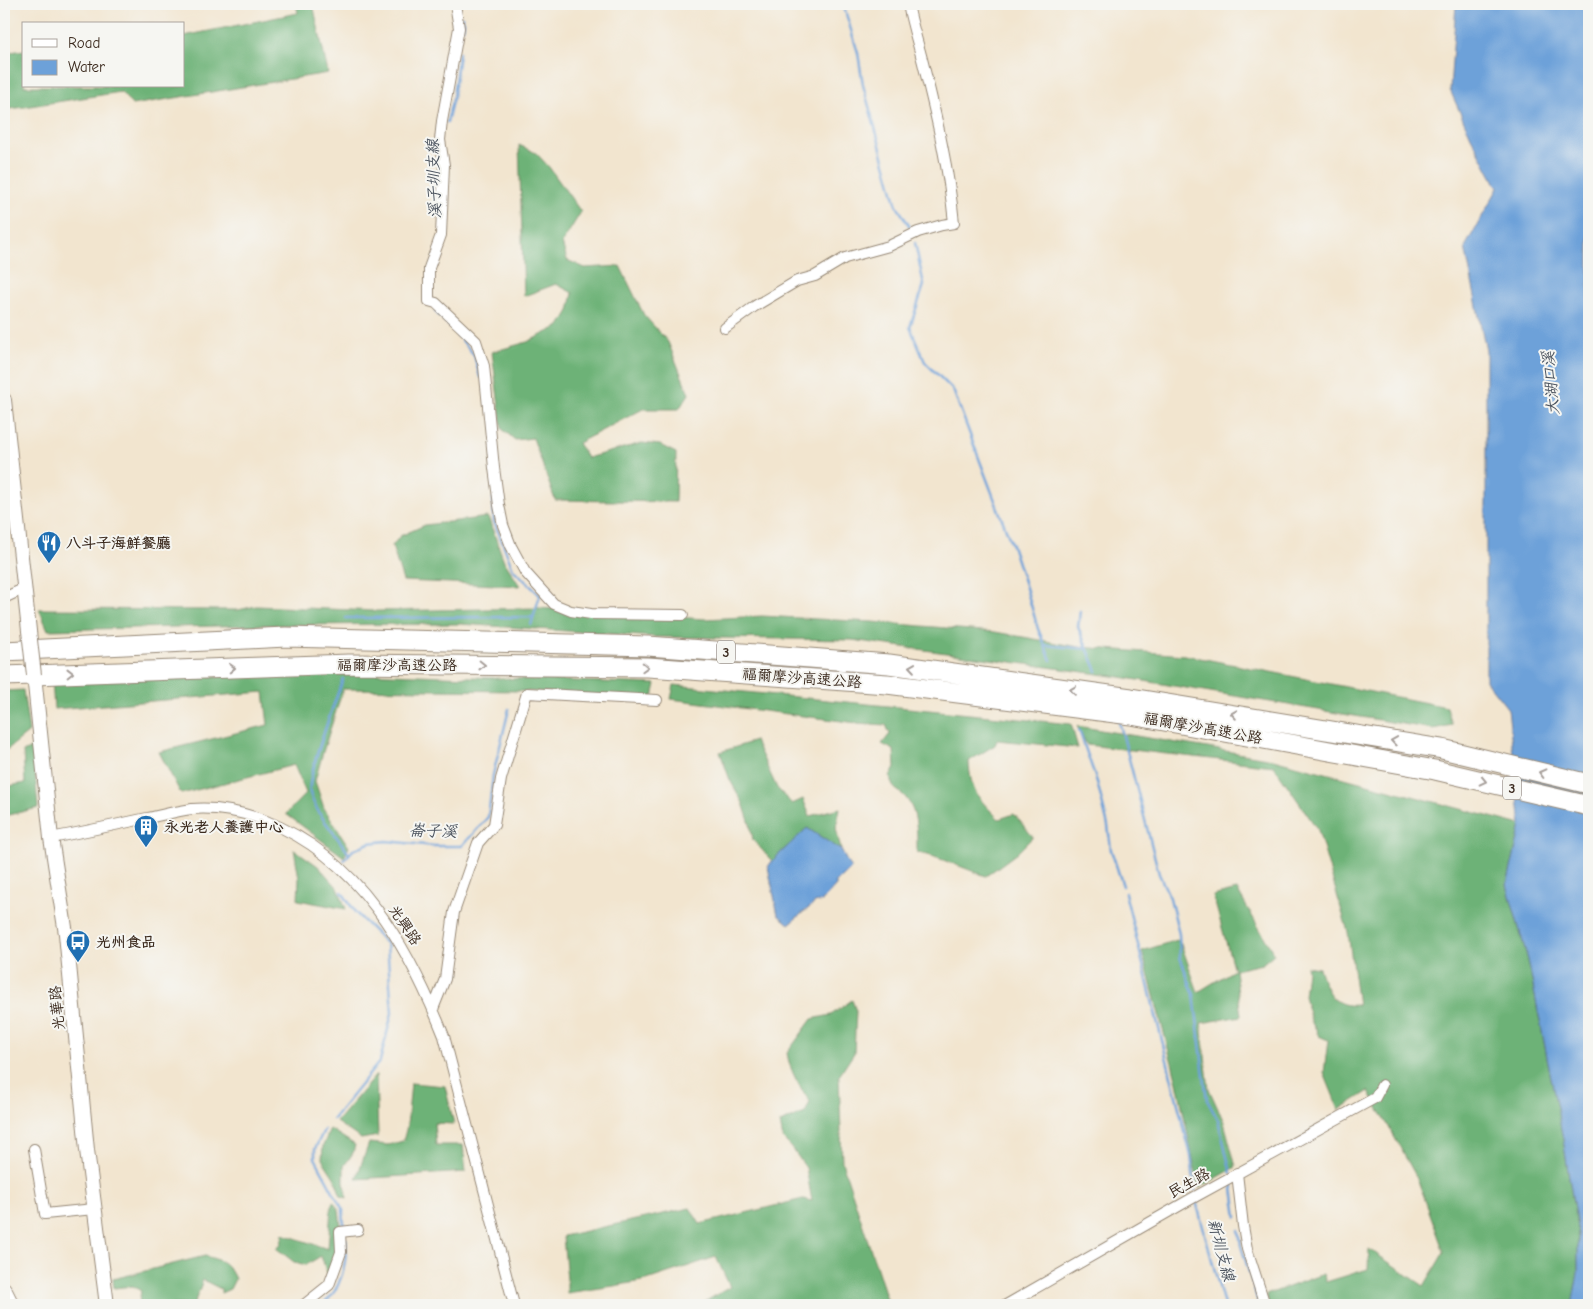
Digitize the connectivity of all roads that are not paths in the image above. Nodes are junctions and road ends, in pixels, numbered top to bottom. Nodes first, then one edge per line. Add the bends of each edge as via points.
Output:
1 (455, 4) edge
2 (908, 4) edge
3 (724, 328) dead end
4 (4, 400) edge
5 (25, 588) junction
6 (4, 598) edge
7 (683, 615) dead end
8 (4, 651) edge
9 (4, 676) edge
10 (657, 700) dead end
11 (1589, 784) edge
12 (1589, 806) edge
13 (51, 838) junction
14 (433, 1009) junction
15 (1382, 1085) dead end
16 (34, 1150) dead end
17 (1237, 1173) junction
18 (94, 1209) junction
19 (358, 1230) dead end
20 (4, 1289) edge
21 (12, 1305) edge
22 (107, 1305) edge
23 (304, 1305) edge
24 (514, 1305) edge
25 (1006, 1305) edge
26 (1265, 1305) edge

1 - 7 street via 459,28 440,140 444,165 441,235 429,268 429,300 476,341 484,366 503,525 525,572 554,604 592,614
2 - 3 street via 938,124 954,223 845,258 815,276 797,281
4 - 5 street
5 - 6 street
5 - 13 street, 光華路, bridge
11 -> 8 highway, 福爾摩沙高速公路 / 3 via 1442,748 1131,698 889,664 648,646 286,638
9 -> 12 highway, 福爾摩沙高速公路 / 3 via 349,664 648,667 887,684 1131,715 1435,770
10 - 14 street via 527,693 502,779 494,825 478,843 454,912 445,979
13 - 14 street, 光興路 via 193,809 234,811 285,828 310,842 346,872 386,920 410,959
13 - 18 street, 光華路 via 66,934
14 - 24 street, 光興路 via 444,1036
15 - 17 street, 民生路 via 1375,1098
16 - 18 street via 45,1214
17 - 25 street, 民生路
17 - 26 street via 1246,1242
18 - 22 street, 光華路
19 - 23 street via 340,1232 341,1252 329,1285
20 - 21 street

